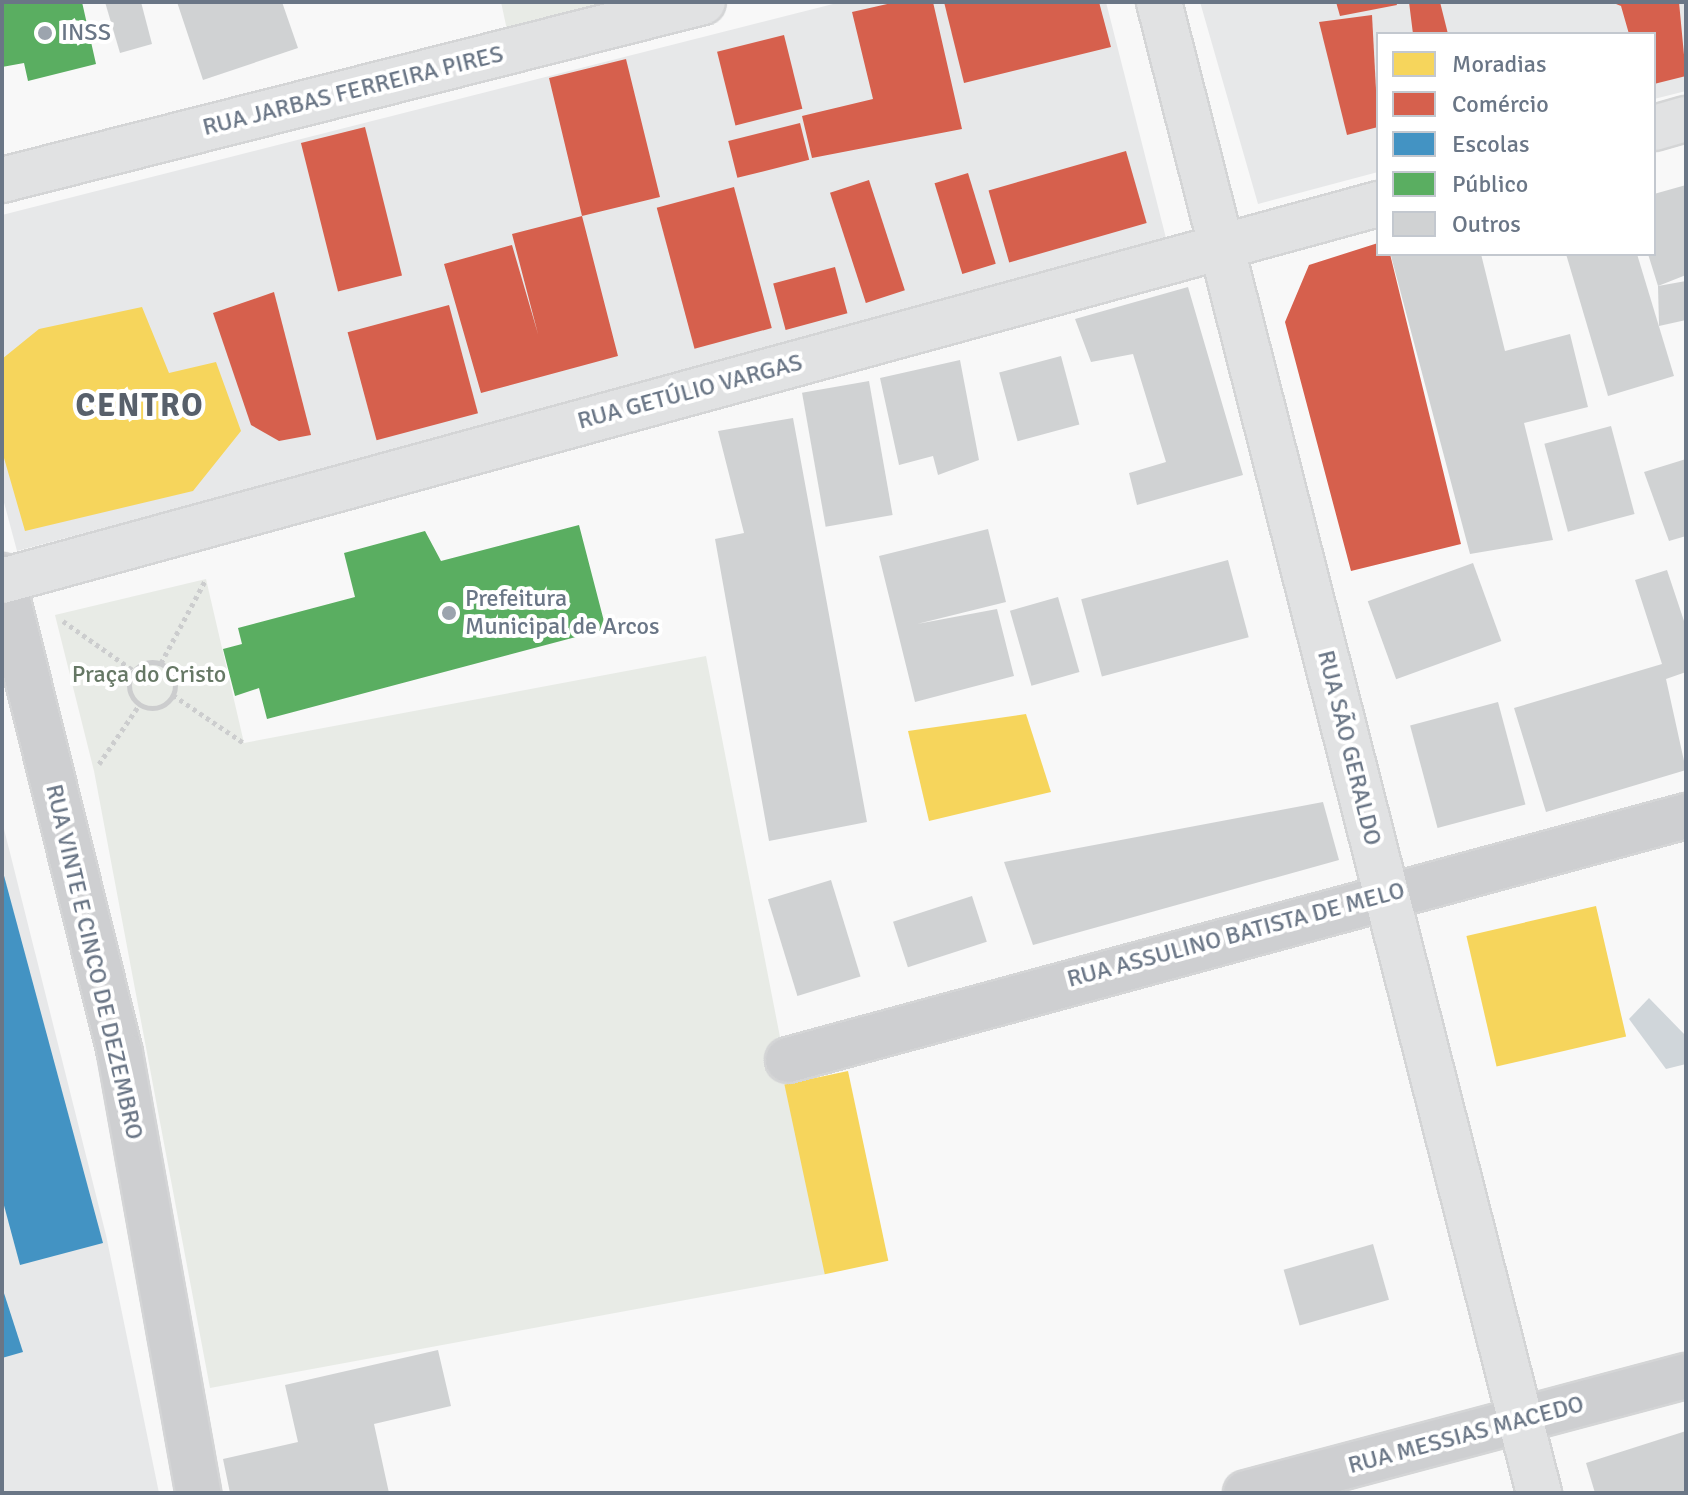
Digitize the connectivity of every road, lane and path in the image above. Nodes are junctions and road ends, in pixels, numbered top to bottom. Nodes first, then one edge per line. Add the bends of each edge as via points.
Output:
1 (703, 2) edge
2 (1159, 2) edge
3 (1686, 119) edge
4 (1656, 127) edge
5 (2, 180) edge
6 (1376, 205) edge
7 (1222, 247) junction
8 (2, 579) edge
9 (206, 579) dead end
10 (55, 615) dead end
11 (161, 663) junction
12 (134, 671) junction
13 (173, 695) junction
14 (140, 704) junction
15 (244, 743) dead end
16 (94, 771) dead end
17 (1686, 816) edge
18 (1386, 894) junction
19 (788, 1060) dead end
20 (1686, 1376) edge
21 (1520, 1420) junction
22 (198, 1493) edge
23 (1246, 1493) edge
24 (1539, 1493) edge

1 - 5 main road, RUA JARBAS FERREIRA PIRES
2 - 7 main road, RUA SÃO GERALDO
3 - 4 main road
6 - 7 main road, RUA GETÚLIO VARGAS
7 - 8 main road, RUA GETÚLIO VARGAS
7 - 18 main road, RUA SÃO GERALDO
8 - 22 street, RUA VINTE E CINCO DE DEZEMBRO via 120,1053
9 - 11 path
10 - 12 path
11 - 12 path
11 - 13 path via 173,673
12 - 14 path via 129,685
13 - 14 path via 155,709
13 - 15 path
14 - 16 path
17 - 18 street, RUA ASSULINO BATISTA DE MELO
18 - 19 street, RUA ASSULINO BATISTA DE MELO
18 - 21 main road, RUA SÃO GERALDO
20 - 21 street, RUA MESSIAS MACEDO
21 - 23 street, RUA MESSIAS MACEDO
21 - 24 main road, RUA SÃO GERALDO

